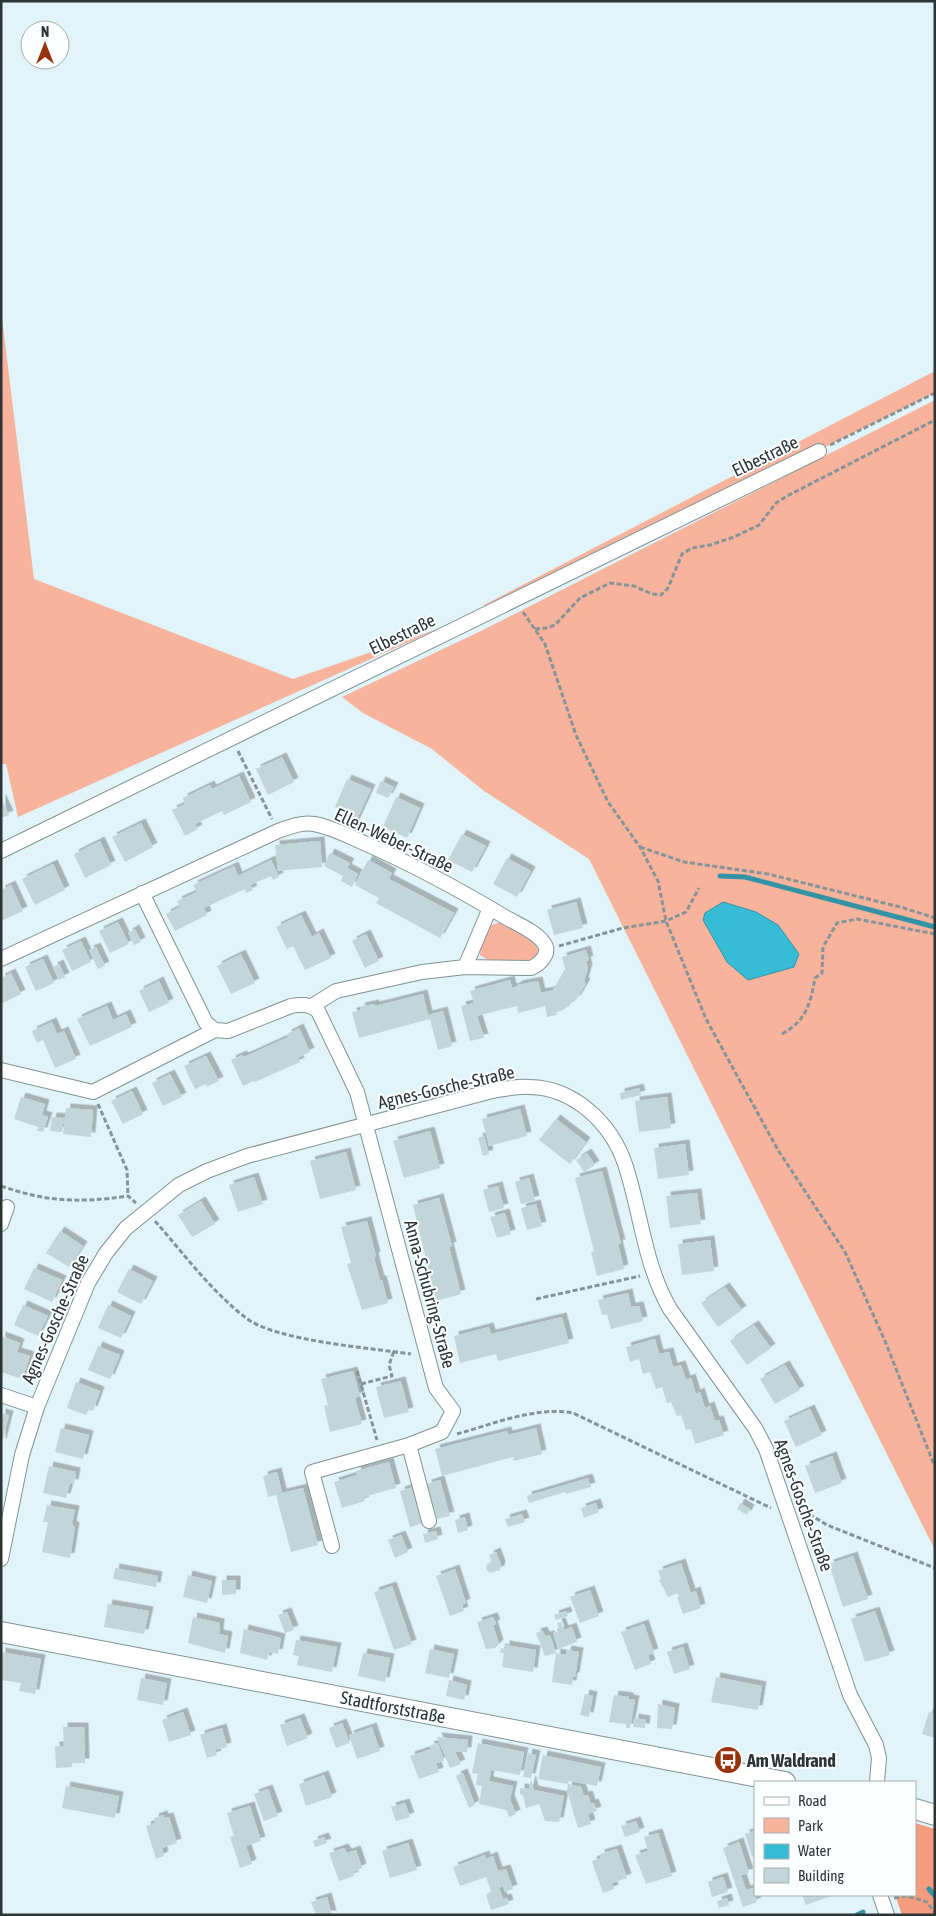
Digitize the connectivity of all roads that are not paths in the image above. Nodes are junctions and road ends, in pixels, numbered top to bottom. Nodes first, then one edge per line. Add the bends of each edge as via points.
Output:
1 (819, 451) road end
2 (1, 851) edge
3 (142, 892) junction
4 (490, 908) junction
5 (1, 959) edge
6 (465, 967) junction
7 (312, 1006) junction
8 (216, 1030) junction
9 (1, 1070) edge
10 (365, 1125) junction
11 (7, 1207) dead end
12 (1, 1224) edge
13 (1, 1395) edge
14 (37, 1407) junction
15 (410, 1445) junction
16 (429, 1521) dead end
17 (332, 1546) dead end
18 (1, 1559) edge
19 (1, 1632) edge
20 (780, 1781) edge
21 (877, 1781) edge
22 (916, 1809) edge
23 (935, 1815) edge
24 (880, 1897) edge
25 (887, 1915) edge

1 - 2 street, Elbestraße
3 - 4 street, Ellen-Weber-Straße via 278,830 296,824 312,824 330,828 385,852
3 - 5 street, Ellen-Weber-Straße
3 - 8 street via 206,1024
4 - 6 street
4 - 6 street, Ellen-Weber-Straße via 544,942 544,958 531,968
6 - 7 street via 422,972 336,991
7 - 8 street via 291,1006 228,1031
7 - 10 street via 318,1011 357,1092
8 - 9 street via 92,1092
10 - 14 street, Agnes-Gosche-Straße via 247,1156 207,1170 179,1185 126,1228 88,1283
10 - 15 street, Anna-Schubring-Straße via 436,1388 453,1411 442,1432
10 - 21 street, Agnes-Gosche-Straße via 530,1086 548,1089 578,1102 608,1130 625,1164 659,1290 766,1448 850,1695 876,1744 879,1758
11 - 12 street
13 - 14 street
14 - 18 street, Agnes-Gosche-Straße via 22,1455
15 - 16 street
15 - 17 street via 312,1472
19 - 20 main road, Stadtforststraße
22 - 23 main road
24 - 25 street

